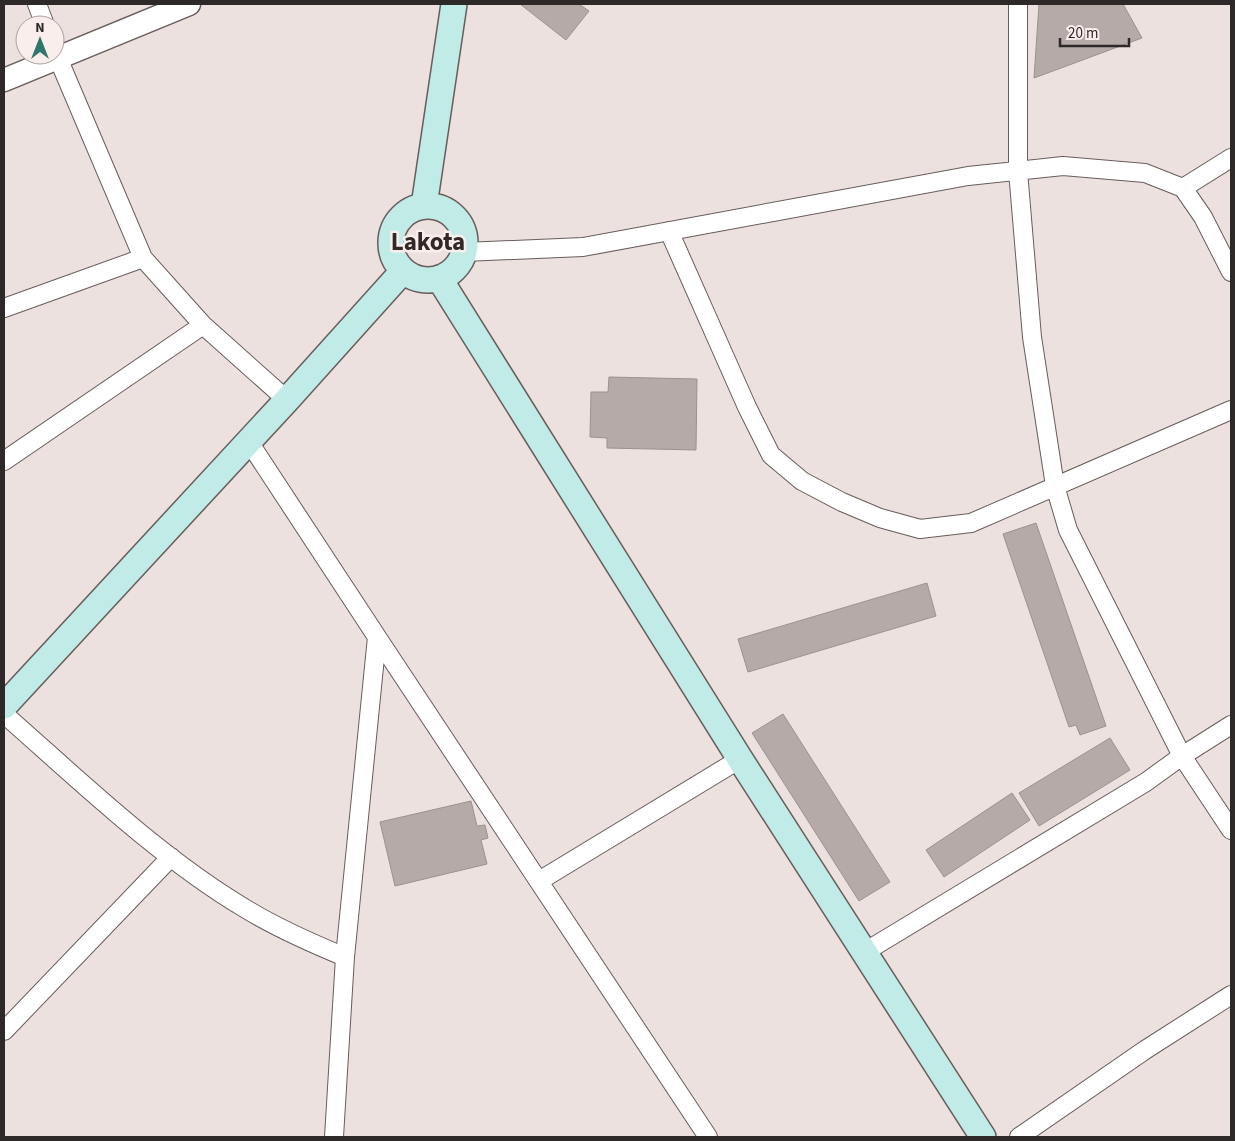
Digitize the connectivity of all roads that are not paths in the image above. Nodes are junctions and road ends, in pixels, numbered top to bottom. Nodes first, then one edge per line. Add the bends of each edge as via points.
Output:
1 (189, 4) edge
2 (454, 4) edge
3 (1018, 4) edge
4 (65, 52) edge
5 (35, 65) edge
6 (60, 65) edge
7 (4, 80) edge
8 (1231, 158) edge
9 (1018, 171) junction
10 (1183, 188) junction
11 (424, 206) junction
12 (669, 232) junction
13 (464, 252) junction
14 (143, 258) junction
15 (403, 271) junction
16 (1231, 272) edge
17 (439, 278) junction
18 (6, 309) edge
19 (203, 325) junction
20 (287, 400) junction
21 (1231, 410) edge
22 (249, 442) junction
23 (4, 461) edge
24 (1055, 486) junction
25 (377, 637) junction
26 (4, 706) edge
27 (4, 714) edge
28 (1231, 726) edge
29 (1182, 756) junction
30 (740, 758) junction
31 (1231, 830) edge
32 (172, 857) junction
33 (539, 882) junction
34 (863, 953) junction
35 (345, 957) junction
36 (1231, 995) edge
37 (4, 1031) edge
38 (334, 1137) edge
39 (708, 1137) edge
40 (984, 1137) edge
41 (1019, 1137) edge

1 - 4 street
2 - 11 main road
3 - 9 street
5 - 7 street
6 - 14 street
8 - 10 street
9 - 10 street via 1063,166 1118,170 1145,173
9 - 12 street via 968,176
9 - 24 street via 1032,337
10 - 16 street via 1203,217
11 - 13 main road via 445,210 454,216 464,233
11 - 15 main road via 404,214 392,232 392,253
12 - 13 street via 583,247
12 - 24 street via 771,455 802,481 880,518 920,529 971,522
13 - 17 main road via 455,268
14 - 18 street
14 - 19 street
15 - 17 main road via 420,279
15 - 20 main road
17 - 30 main road
19 - 20 street
19 - 23 street
20 - 22 main road
21 - 24 street
22 - 25 street
22 - 26 main road
24 - 29 street via 1068,530
25 - 33 street
25 - 35 street
27 - 32 street
28 - 29 street
29 - 31 street
29 - 34 street via 1146,782
30 - 33 street
30 - 34 main road
32 - 35 street via 245,909
32 - 37 street
33 - 39 street
34 - 40 main road
35 - 38 street
36 - 41 street

